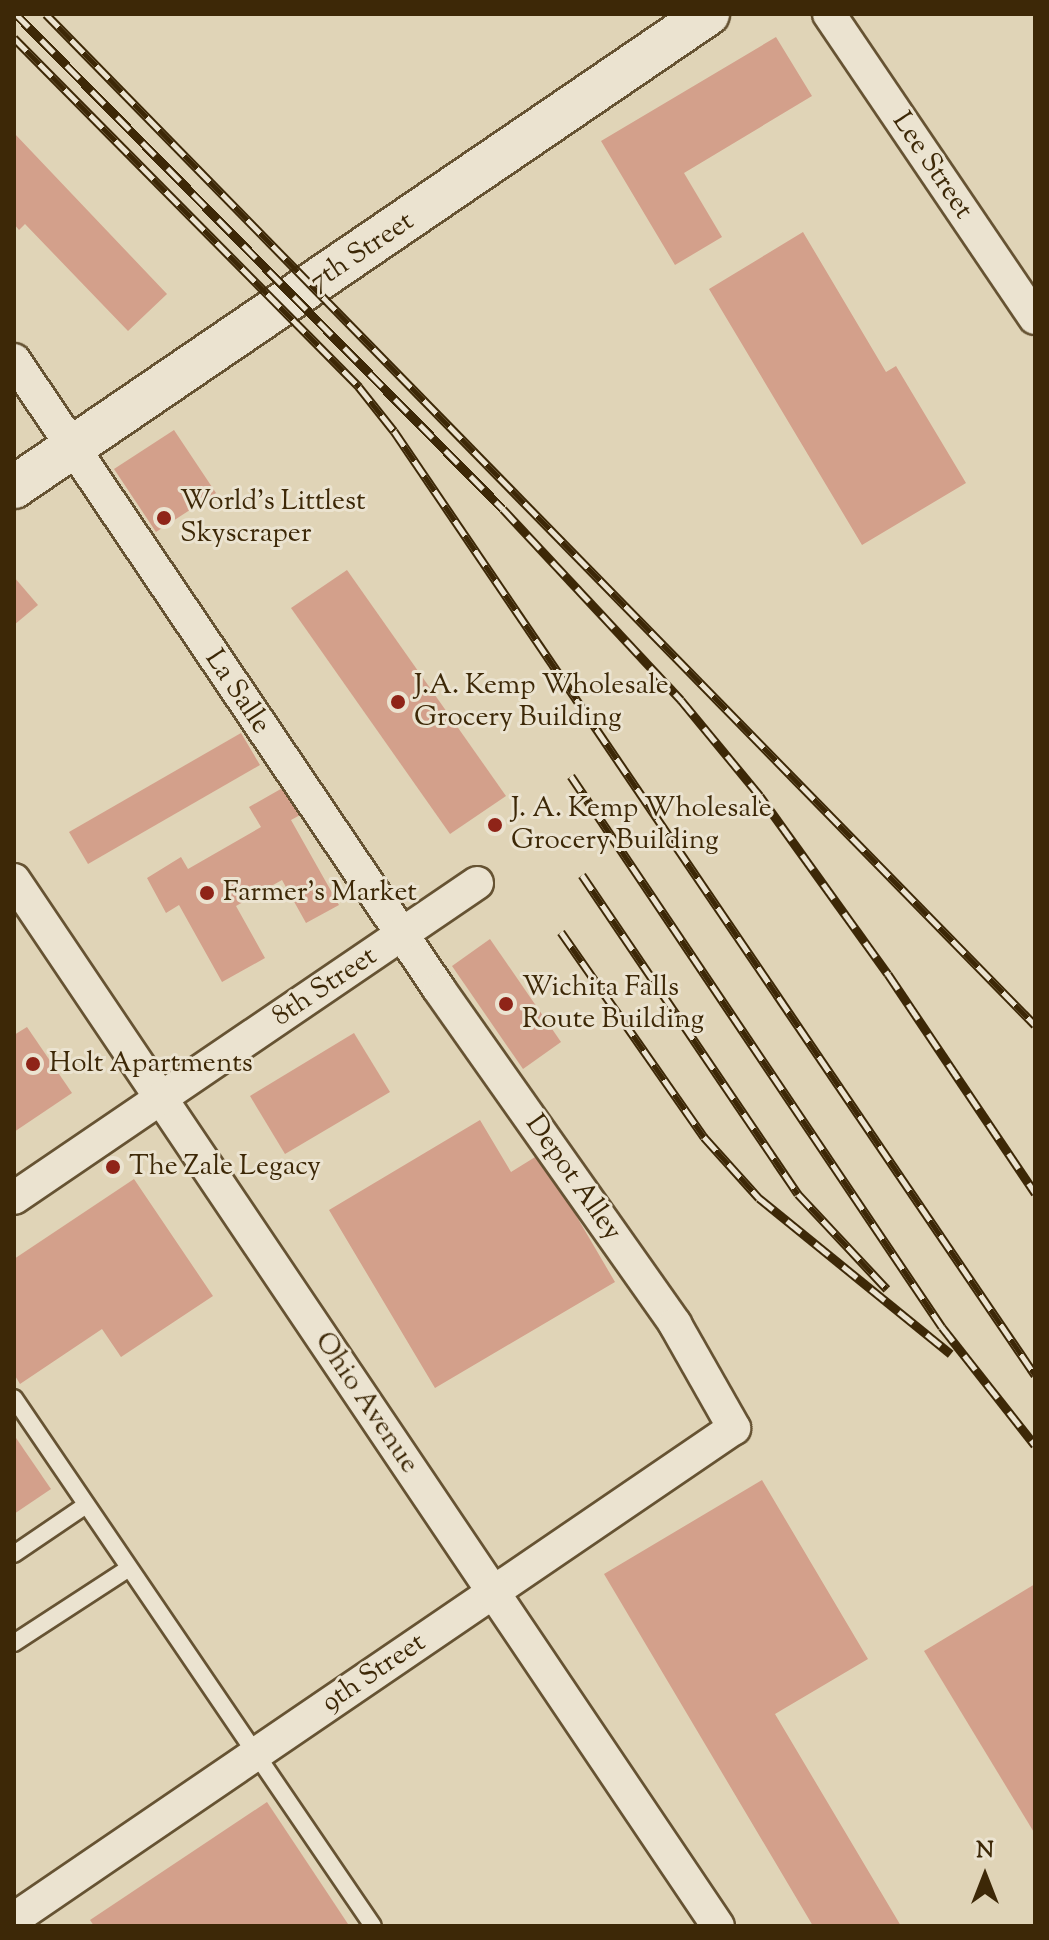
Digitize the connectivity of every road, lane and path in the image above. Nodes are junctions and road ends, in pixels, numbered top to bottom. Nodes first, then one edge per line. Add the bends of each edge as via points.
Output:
1 (708, 14) edge
2 (829, 14) edge
3 (1035, 318) edge
4 (14, 360) edge
5 (72, 448) junction
6 (14, 487) edge
7 (14, 880) edge
8 (477, 883) dead end
9 (403, 935) junction
10 (161, 1098) junction
11 (14, 1198) edge
12 (14, 1398) edge
13 (734, 1428) joint
14 (86, 1505) junction
15 (14, 1554) edge
16 (129, 1568) junction
17 (493, 1592) junction
18 (14, 1643) edge
19 (256, 1754) junction
20 (14, 1919) edge
21 (19, 1926) edge
22 (373, 1926) edge
23 (718, 1926) edge

1 - 5 street, 7th Street
2 - 3 street, Lee Street
4 - 5 street, La Salle
5 - 6 street, 7th Street
5 - 9 street, La Salle
7 - 10 street, Ohio Avenue
8 - 9 street, 8th Street
9 - 10 street, 8th Street
9 - 13 street, Depot Alley via 675,1324
10 - 11 street, 8th Street
10 - 17 street, Ohio Avenue
12 - 14 lane
13 - 17 street, 9th Street
14 - 15 lane
14 - 16 lane
16 - 18 lane
16 - 19 lane
17 - 19 street, 9th Street
17 - 23 street, Ohio Avenue
19 - 20 street, 9th Street
19 - 22 lane
20 - 21 street

